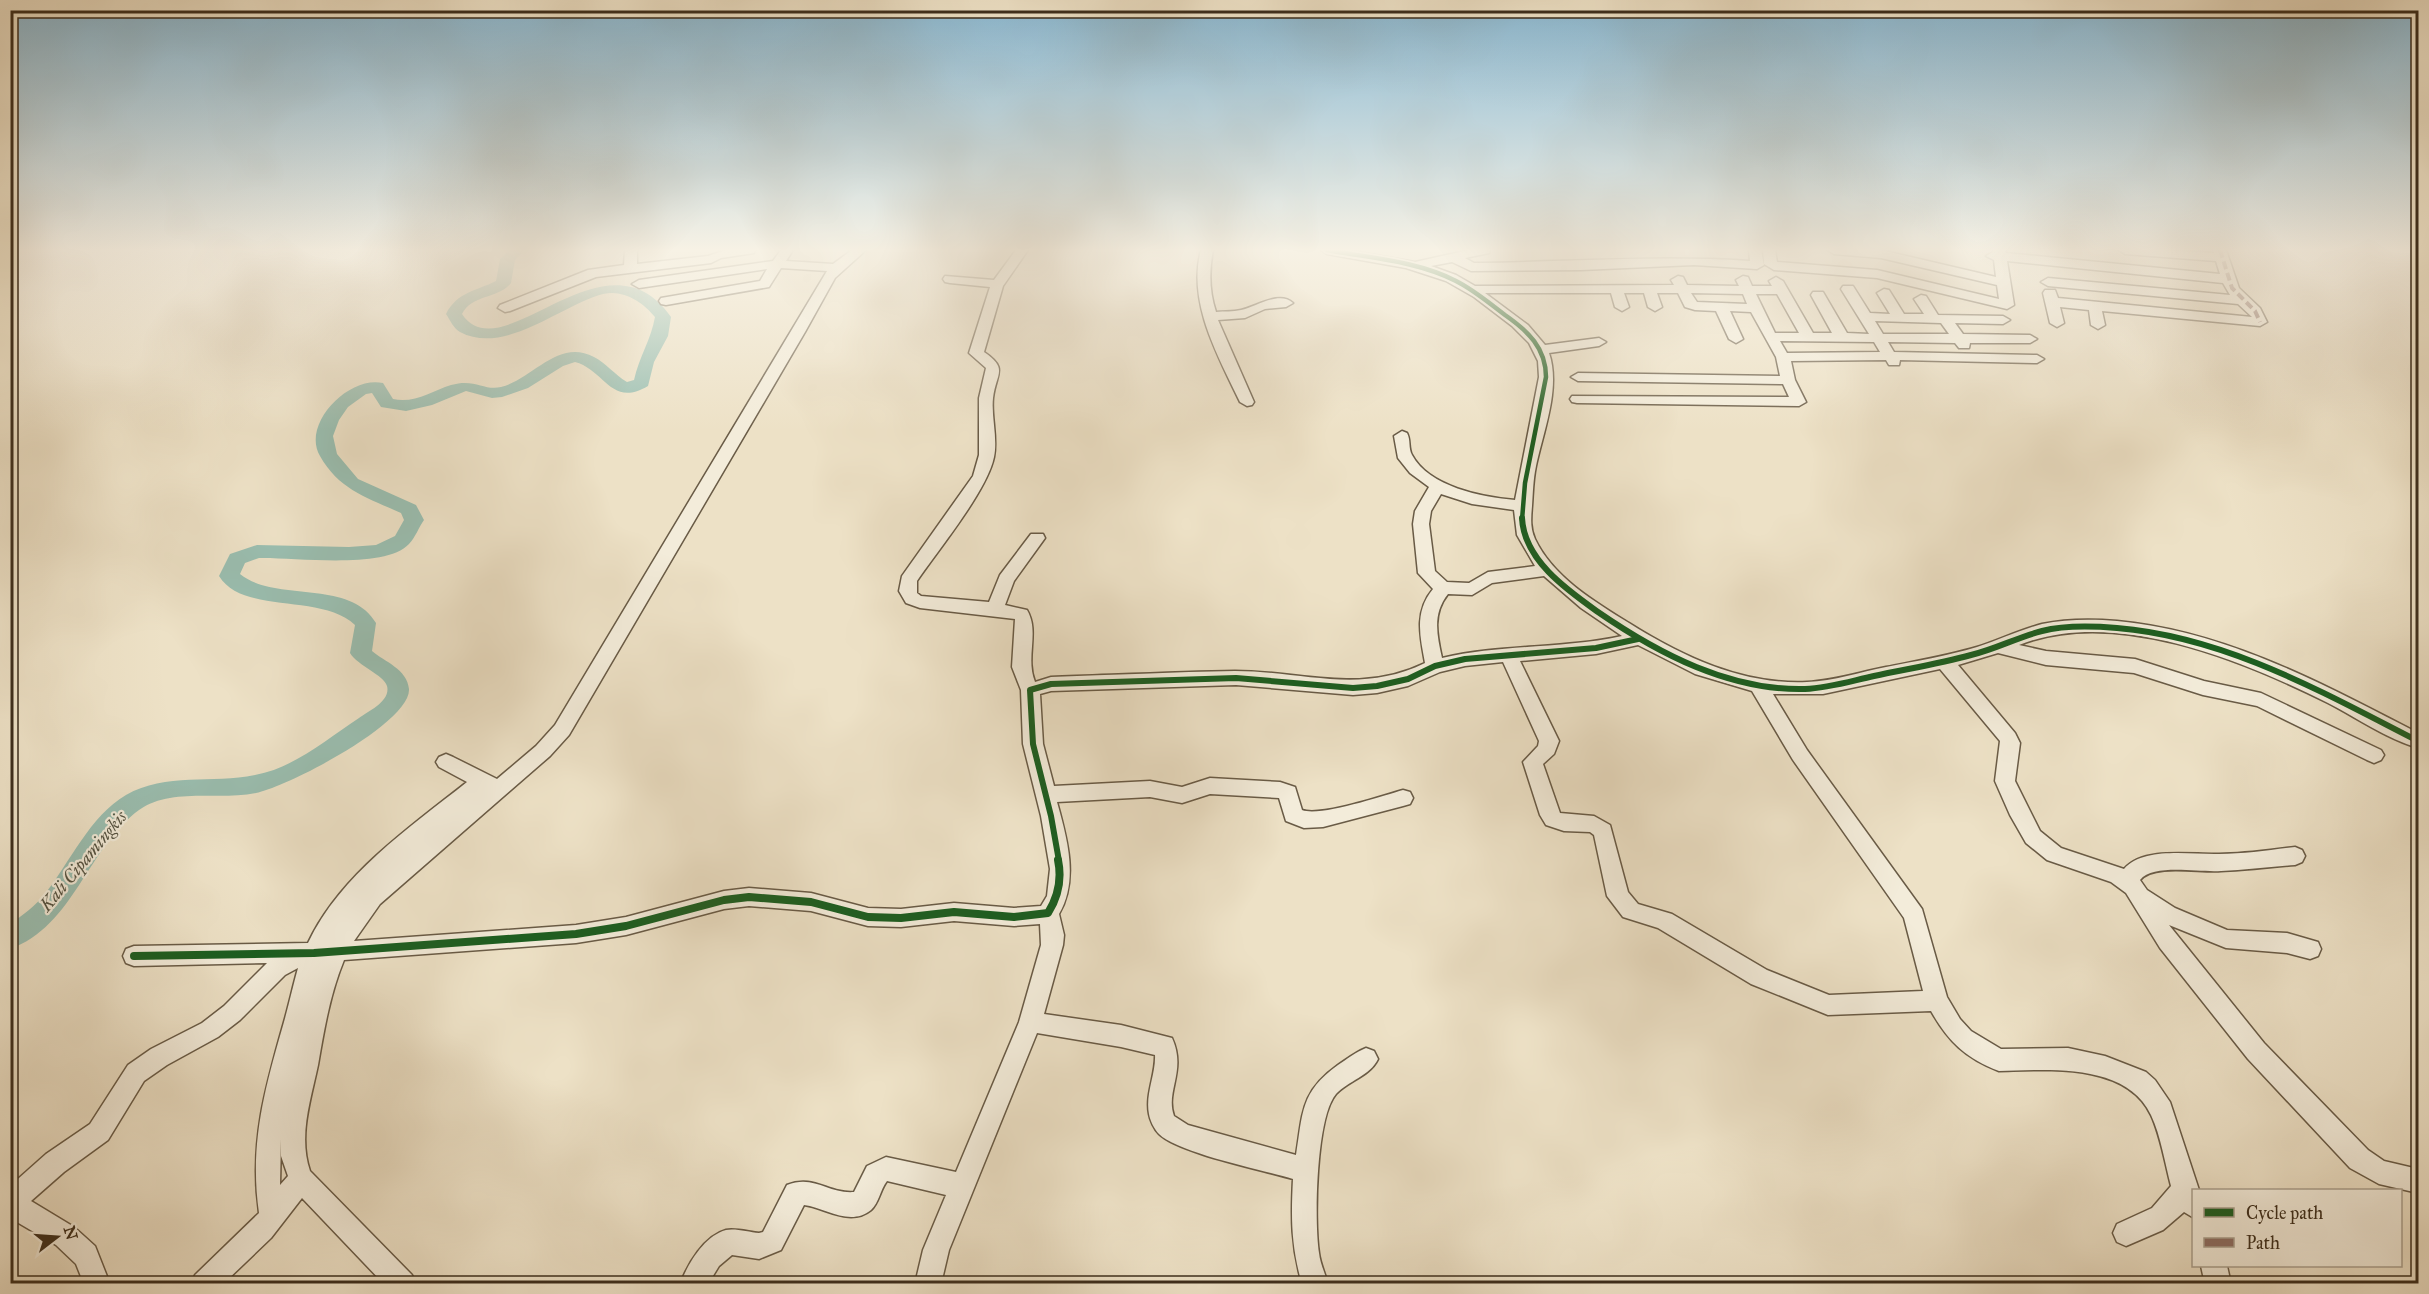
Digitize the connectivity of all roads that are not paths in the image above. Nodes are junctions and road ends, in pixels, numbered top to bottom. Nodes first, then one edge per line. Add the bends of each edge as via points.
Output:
1 (809, 310) edge
2 (990, 310) edge
3 (1210, 310) edge
4 (1252, 310) edge
5 (1504, 310) edge
6 (1723, 310) edge
7 (1758, 310) edge
8 (1793, 310) edge
9 (1827, 310) edge
10 (1861, 310) edge
11 (1895, 310) edge
12 (1932, 310) edge
13 (2054, 310) edge
14 (2096, 310) edge
15 (2132, 310) edge
16 (2255, 310) edge
17 (1211, 316) junction
18 (1865, 317) junction
19 (1900, 318) junction
20 (1940, 319) junction
21 (2003, 320) dead end
22 (2057, 323) dead end
23 (2098, 325) dead end
24 (1808, 336) junction
25 (1841, 336) junction
26 (1875, 336) junction
27 (1770, 337) junction
28 (1959, 338) junction
29 (1736, 339) dead end
30 (2030, 339) dead end
31 (1599, 342) dead end
32 (1552, 348) junction
33 (1783, 357) junction
34 (1971, 359) junction
35 (2037, 359) dead end
36 (1892, 360) junction
37 (1578, 378) dead end
38 (1655, 378) junction
39 (1788, 380) junction
40 (1577, 399) dead end
41 (1662, 400) junction
42 (1247, 402) dead end
43 (1402, 436) dead end
44 (1437, 487) junction
45 (1524, 506) junction
46 (1037, 538) dead end
47 (1546, 570) junction
48 (1443, 588) junction
49 (995, 609) junction
50 (1638, 639) junction
51 (2009, 642) junction
52 (1508, 654) junction
53 (1944, 661) junction
54 (1435, 666) junction
55 (1757, 684) junction
56 (1030, 690) junction
57 (2418, 741) edge
58 (2374, 755) dead end
59 (446, 762) dead end
60 (490, 785) junction
61 (1046, 795) junction
62 (1403, 798) dead end
63 (2295, 856) dead end
64 (2133, 888) junction
65 (1048, 913) junction
66 (2310, 949) dead end
67 (320, 952) junction
68 (134, 956) dead end
69 (1937, 999) junction
70 (305, 1022) junction
71 (1030, 1022) junction
72 (1366, 1059) dead end
73 (1306, 1170) junction
74 (301, 1179) junction
75 (2418, 1181) edge
76 (963, 1186) junction
77 (2189, 1197) edge
78 (272, 1216) junction
79 (2126, 1233) dead end
80 (2214, 1267) edge
81 (97, 1284) edge
82 (204, 1284) edge
83 (404, 1284) edge
84 (693, 1284) edge
85 (928, 1284) edge
86 (1316, 1284) edge
87 (2218, 1284) edge

1 - 60 street via 574,712 543,751
2 - 49 street via 976,353 993,368 986,398 985,466 908,580 907,588 912,600 920,602
3 - 17 street
4 - 17 street
5 - 32 street
6 - 29 street
7 - 27 street
8 - 24 street
9 - 25 street
10 - 18 street
11 - 19 street
12 - 20 street
13 - 22 street
14 - 23 street
15 - 16 street via 2260,322
17 - 42 street
18 - 19 street
18 - 26 street
19 - 20 street
20 - 21 street
20 - 28 street
24 - 25 street
24 - 27 street
25 - 26 street
26 - 28 street
26 - 36 street
27 - 33 street
28 - 30 street
28 - 34 street
31 - 32 street
32 - 45 street via 1527,471
33 - 36 street
33 - 39 street
34 - 35 street
34 - 36 street
37 - 38 street
38 - 39 street
38 - 41 street
39 - 41 street via 1799,402
40 - 41 street
43 - 44 street via 1403,454
44 - 45 street via 1466,498
44 - 48 street via 1421,524 1427,573
45 - 47 street via 1526,537
46 - 49 street via 1006,579
47 - 48 street via 1488,578 1472,589
47 - 50 street
48 - 54 street via 1429,611
49 - 56 street via 1018,612 1025,618 1021,667
50 - 52 street via 1596,648
50 - 55 street via 1719,675
51 - 53 street
51 - 57 street via 2043,629 2105,628 2205,642 2281,672
51 - 58 street via 2046,658 2135,666 2204,688 2253,698
52 - 54 street
52 - 69 street via 1549,741 1547,749 1533,762 1550,815 1558,822 1594,824 1604,831 1618,896 1631,911 1664,921 1759,977 1827,1005
53 - 55 street via 1821,688
53 - 64 street via 2008,738 2005,781 2033,837 2054,854 2112,873
54 - 56 street via 1408,679 1353,688 1236,678 1051,684
55 - 69 street via 1800,755 1914,915
56 - 61 street via 1033,744
59 - 60 street
60 - 67 street via 339,912
61 - 62 street via 1140,789 1182,795 1210,786 1280,790 1288,793 1293,814 1314,821
61 - 65 street via 1060,869 1057,898
63 - 64 street via 2153,864 2136,870
64 - 66 street via 2167,914 2226,939 2287,943
64 - 75 street via 2168,941 2256,1051 2359,1159 2379,1172
65 - 67 street via 1030,917 954,912 868,917 811,902 749,897 576,934
65 - 71 street via 1052,945
67 - 68 street
67 - 70 street via 323,989
67 - 81 street via 277,968 210,1030 136,1073 99,1132 55,1163 10,1203 65,1236 86,1255
69 - 77 street via 1942,1012 1963,1038 1999,1060 2068,1059 2138,1080 2162,1110
70 - 74 street via 294,1135 294,1159
70 - 78 street via 276,1095 269,1134 267,1171
71 - 73 street via 1164,1046 1168,1058 1162,1113 1170,1128 1184,1136
71 - 76 street
72 - 73 street via 1328,1086 1316,1106
73 - 86 street via 1306,1254
74 - 78 street
74 - 83 street
76 - 84 street via 886,1169 876,1174 863,1201 855,1205 796,1194 772,1241 759,1246 728,1242 711,1257
76 - 85 street via 936,1250
77 - 79 street via 2158,1221
78 - 82 street
80 - 87 street

